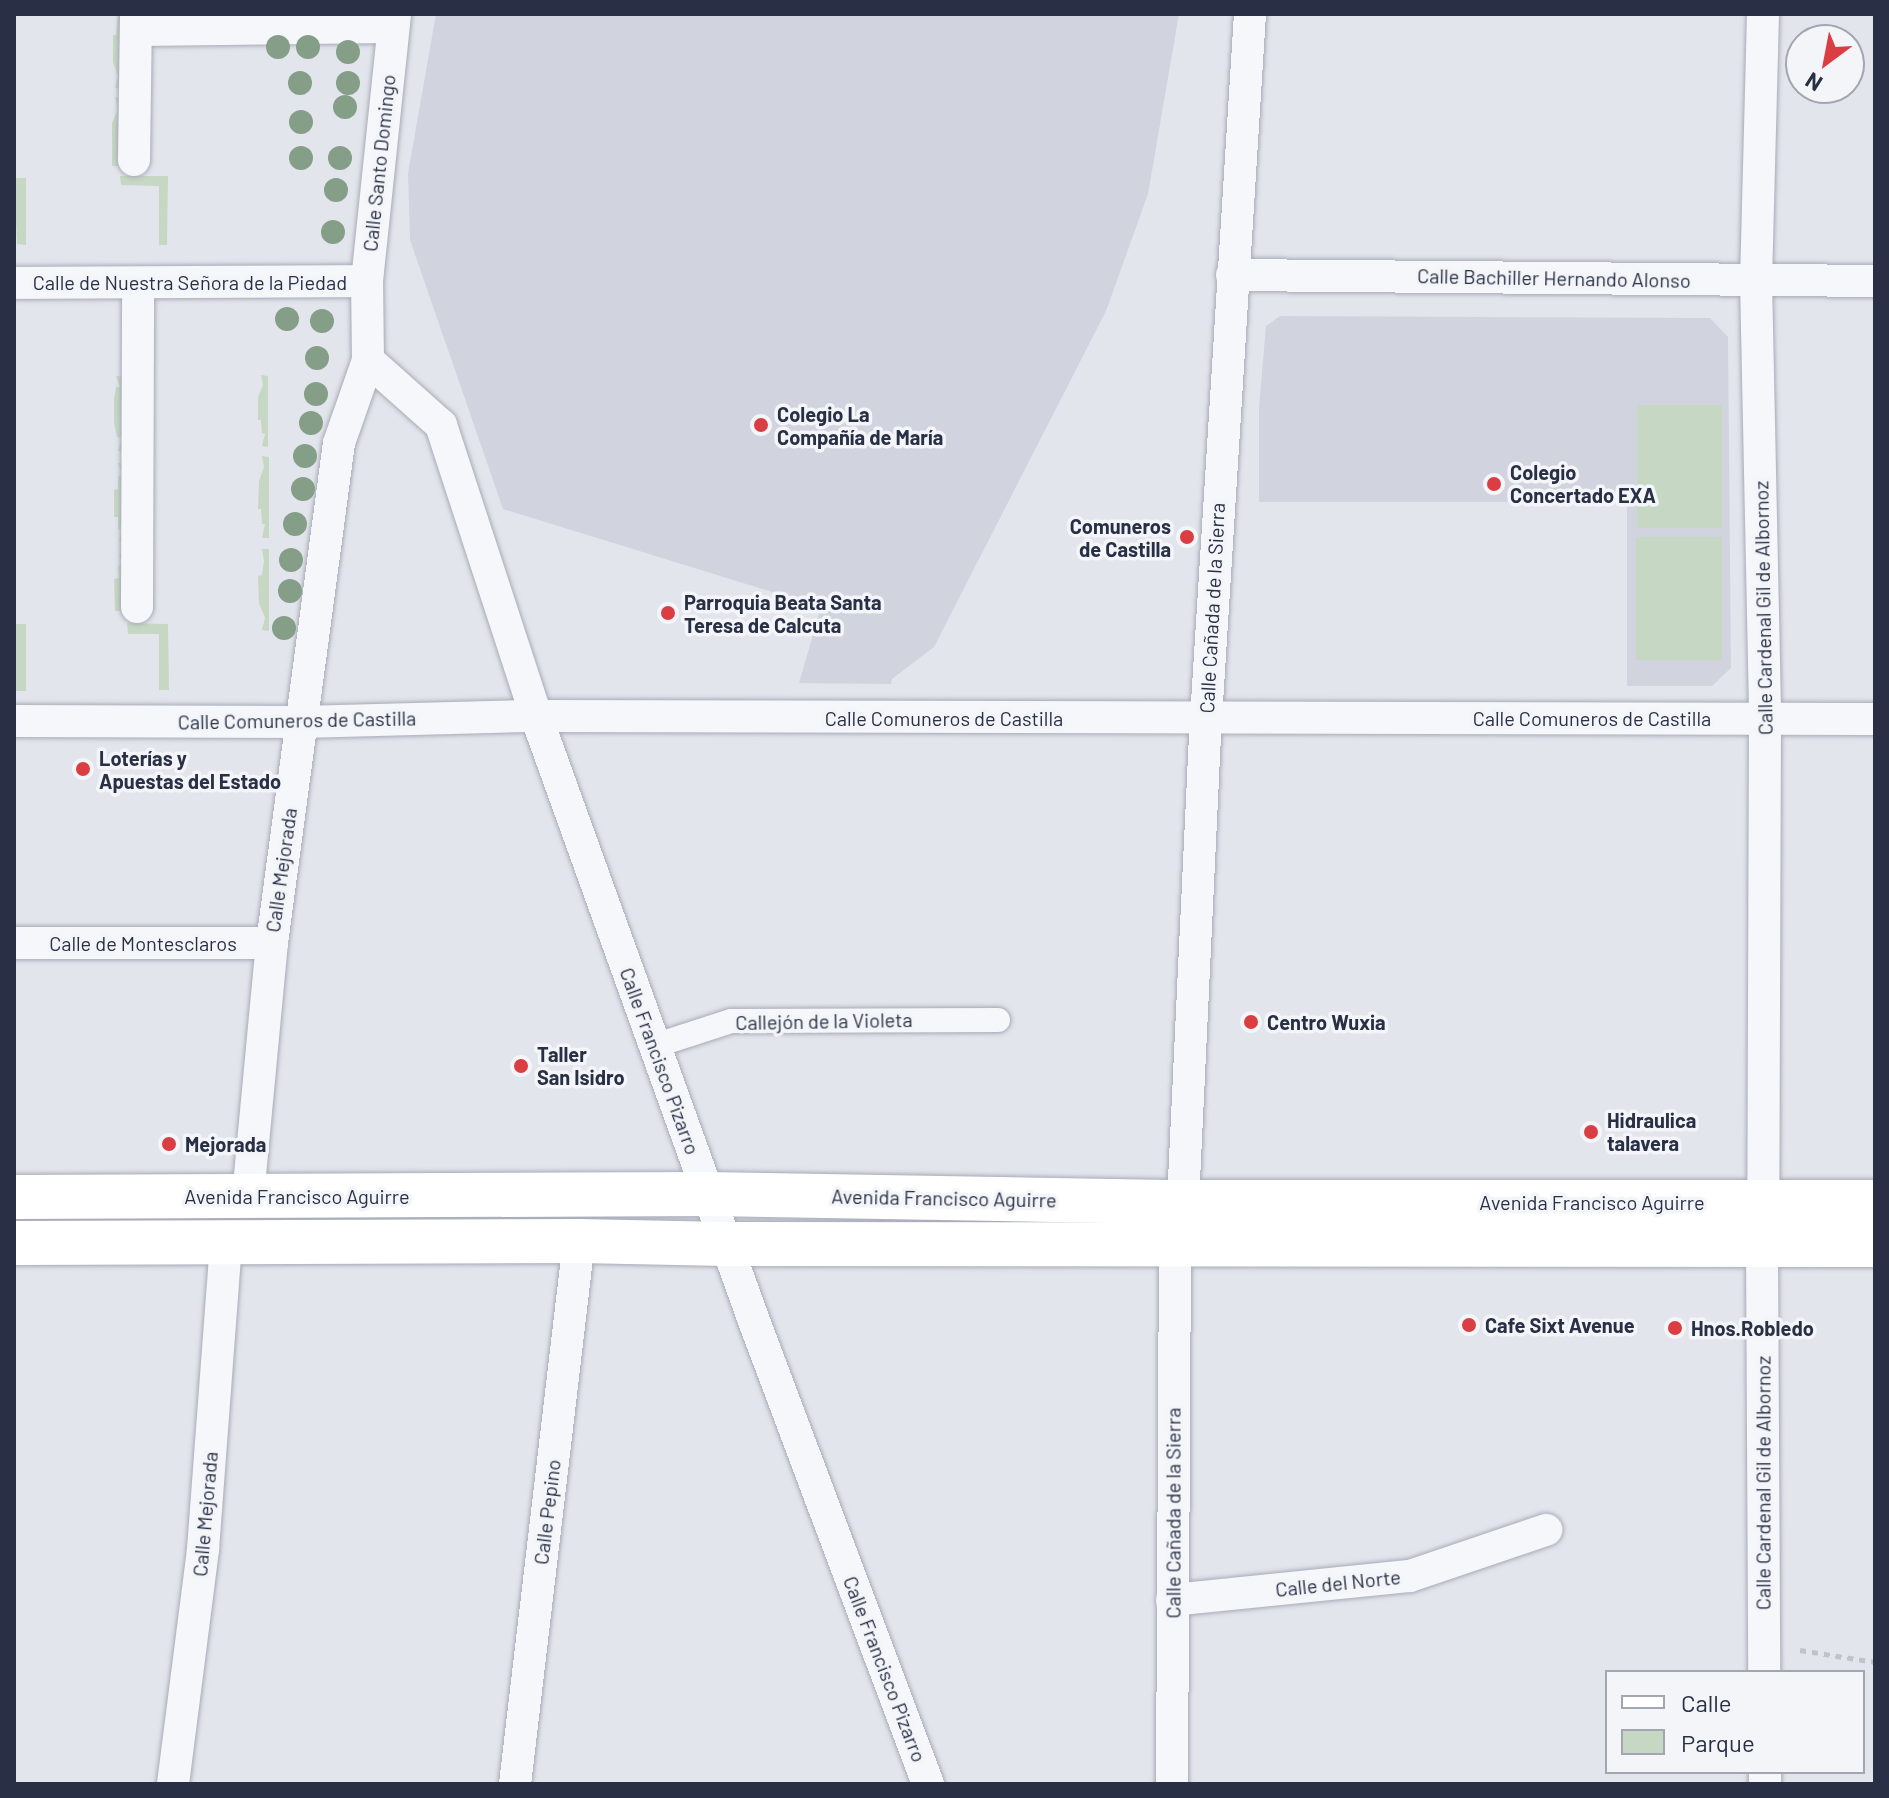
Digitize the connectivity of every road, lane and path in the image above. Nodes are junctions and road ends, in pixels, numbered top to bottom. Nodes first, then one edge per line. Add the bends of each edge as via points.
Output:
1 (1250, 14) edge
2 (1763, 14) edge
3 (394, 20) edge
4 (136, 22) edge
5 (134, 160) dead end
6 (1232, 275) junction
7 (1756, 280) junction
8 (367, 281) junction
9 (1875, 281) edge
10 (14, 283) edge
11 (138, 284) junction
12 (368, 360) junction
13 (137, 607) dead end
14 (536, 716) junction
15 (1765, 718) junction
16 (1206, 719) junction
17 (1875, 719) edge
18 (14, 721) edge
19 (301, 722) junction
20 (14, 943) edge
21 (272, 943) junction
22 (998, 1020) dead end
23 (654, 1046) junction
24 (708, 1194) junction
25 (248, 1196) junction
26 (14, 1197) edge
27 (1763, 1202) junction
28 (1875, 1202) edge
29 (1179, 1222) junction
30 (579, 1241) junction
31 (14, 1243) edge
32 (226, 1244) junction
33 (726, 1244) junction
34 (1762, 1245) junction
35 (1875, 1245) edge
36 (1546, 1530) dead end
37 (1172, 1600) junction
38 (1764, 1658) edge
39 (1875, 1662) edge
40 (173, 1784) edge
41 (515, 1784) edge
42 (928, 1784) edge
43 (1172, 1784) edge

1 - 6 street, Calle Cañada de la Sierra
2 - 7 street, Calle Cardenal Gil de Albornoz
3 - 4 street
3 - 8 street, Calle Santo Domingo
4 - 5 street
6 - 7 street, Calle Bachiller Hernando Alonso
6 - 16 street, Calle Cañada de la Sierra
7 - 9 street, Calle Bachiller Hernando Alonso
7 - 15 street, Calle Cardenal Gil de Albornoz
8 - 11 street, Calle de Nuestra Señora de la Piedad
8 - 12 street, Calle Santo Domingo
10 - 11 street, Calle de Nuestra Señora de la Piedad
11 - 13 street
12 - 14 street, Calle Francisco Pizarro via 441,425
12 - 19 street, Calle Mejorada via 339,443
14 - 16 street, Calle Comuneros de Castilla
14 - 19 street, Calle Comuneros de Castilla
14 - 23 street, Calle Francisco Pizarro
15 - 16 street, Calle Comuneros de Castilla
15 - 17 street, Calle Comuneros de Castilla
15 - 27 street, Calle Cardenal Gil de Albornoz
16 - 29 street, Calle Cañada de la Sierra
18 - 19 street, Calle Comuneros de Castilla
19 - 21 street, Calle Mejorada
20 - 21 street, Calle de Montesclaros
21 - 25 street, Calle Mejorada
22 - 23 street, Callejón de la Violeta via 731,1021
23 - 24 street, Calle Francisco Pizarro
24 - 25 main road, Avenida Francisco Aguirre
24 - 29 main road, Avenida Francisco Aguirre
24 - 33 street, Calle Francisco Pizarro
25 - 26 main road, Avenida Francisco Aguirre
27 - 28 main road, Avenida Francisco Aguirre
27 - 29 main road, Avenida Francisco Aguirre
29 - 33 main road, Avenida Francisco Aguirre
29 - 34 main road, Avenida Francisco Aguirre
29 - 37 street, Calle Cañada de la Sierra
30 - 32 main road, Avenida Francisco Aguirre
30 - 33 main road, Avenida Francisco Aguirre
30 - 41 street, Calle Pepino
31 - 32 main road, Avenida Francisco Aguirre
32 - 40 street, Calle Mejorada via 203,1549
33 - 42 street, Calle Francisco Pizarro
34 - 35 main road, Avenida Francisco Aguirre
34 - 38 street, Calle Cardenal Gil de Albornoz
36 - 37 street, Calle del Norte via 1410,1576
37 - 43 street, Calle Cañada de la Sierra
38 - 39 path

